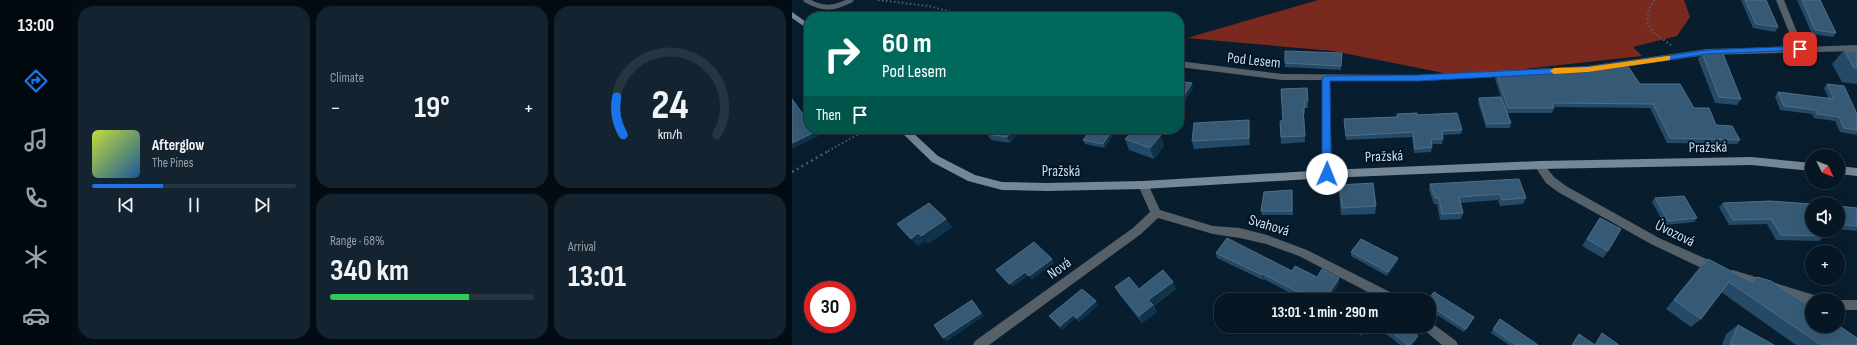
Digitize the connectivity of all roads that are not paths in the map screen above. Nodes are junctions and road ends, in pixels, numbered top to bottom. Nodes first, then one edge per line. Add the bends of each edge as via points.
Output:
1 (806, 0) edge
2 (851, 0) edge
3 (1780, 0) edge
4 (792, 14) edge
5 (804, 24) edge
6 (1857, 48) edge
7 (1800, 49) junction
8 (1184, 65) edge
9 (1326, 78) junction
10 (908, 134) edge
11 (1538, 165) junction
12 (1805, 166) edge
13 (1845, 171) edge
14 (1857, 172) edge
15 (1327, 174) junction
16 (1143, 186) junction
17 (1156, 213) junction
18 (1381, 293) edge
19 (1805, 297) edge
20 (1845, 305) edge
21 (1857, 305) edge
22 (1436, 332) edge
23 (979, 345) edge
24 (1452, 345) edge

1 - 2 lane via 818,8
3 - 7 street
4 - 5 main road
6 - 7 street, Pod Lesem
7 - 9 street, Pod Lesem via 1707,52 1588,69 1418,78
8 - 9 street, Pod Lesem via 1282,77
9 - 15 street
10 - 16 main road, Pražská via 935,159 948,167 1002,186
11 - 12 main road, Pražská via 1751,161
11 - 15 main road, Pražská
11 - 19 street, Úvozová via 1550,180 1562,189 1655,241 1724,272
13 - 14 main road
15 - 16 main road, Pražská
16 - 17 street
17 - 18 street, Svahová via 1213,230 1247,234 1296,250
17 - 23 street, Nová via 1137,230
20 - 21 street
22 - 24 street

